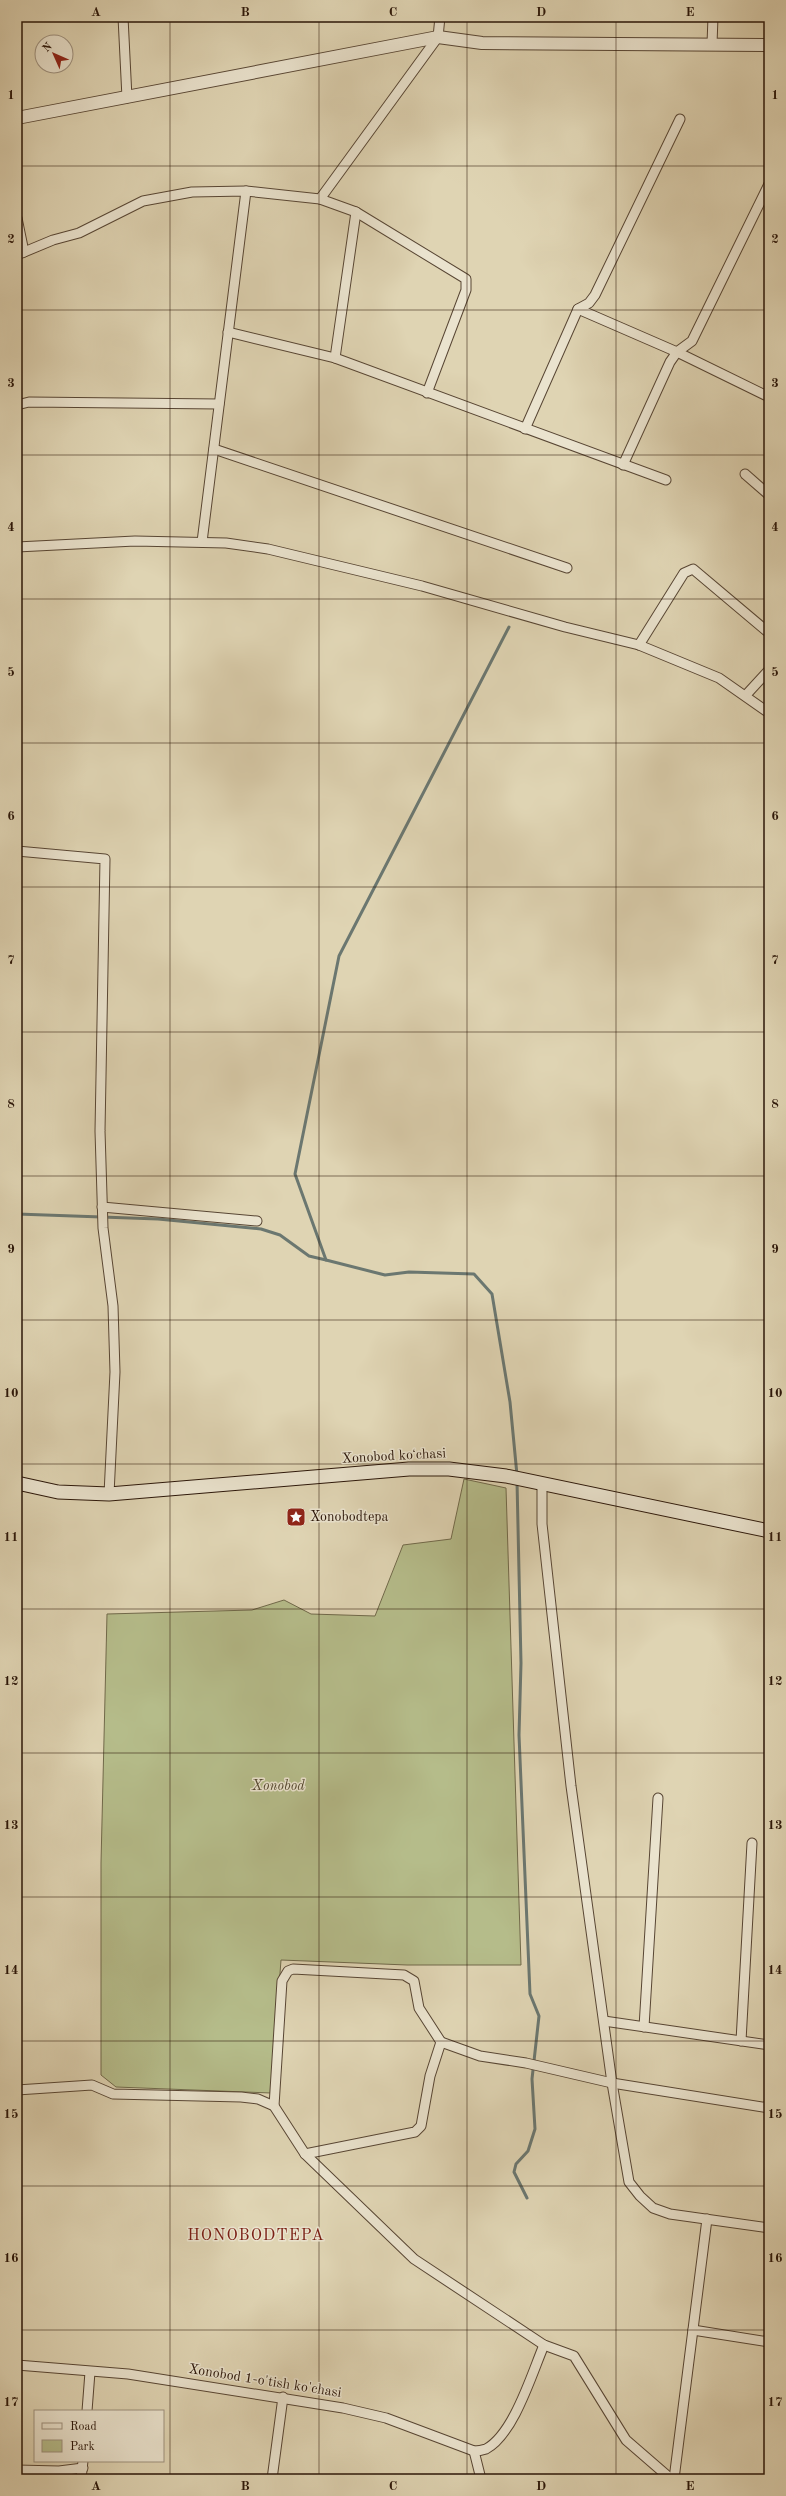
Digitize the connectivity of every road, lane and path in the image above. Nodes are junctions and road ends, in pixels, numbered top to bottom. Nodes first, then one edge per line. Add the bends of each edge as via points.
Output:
1 (123, 17) edge
2 (440, 17) edge
3 (713, 17) edge
4 (438, 37) junction
5 (712, 44) junction
6 (769, 45) edge
7 (127, 98) junction
8 (17, 118) edge
9 (680, 119) dead end
10 (769, 184) edge
11 (246, 191) junction
12 (320, 199) junction
13 (356, 212) junction
14 (17, 218) edge
15 (21, 253) edge
16 (578, 309) junction
17 (228, 332) junction
18 (677, 352) junction
19 (335, 358) junction
20 (427, 393) junction
21 (769, 397) edge
22 (219, 404) junction
23 (17, 405) edge
24 (525, 429) junction
25 (214, 449) junction
26 (623, 464) junction
27 (745, 474) dead end
28 (666, 480) dead end
29 (769, 495) edge
30 (202, 542) junction
31 (17, 547) edge
32 (567, 568) dead end
33 (769, 633) edge
34 (639, 645) junction
35 (769, 670) edge
36 (746, 694) junction
37 (769, 713) edge
38 (17, 851) edge
39 (102, 1207) junction
40 (257, 1220) dead end
41 (17, 1483) edge
42 (542, 1483) junction
43 (109, 1494) junction
44 (769, 1531) edge
45 (658, 1798) dead end
46 (752, 1843) dead end
47 (604, 2021) junction
48 (644, 2027) junction
49 (741, 2041) junction
50 (441, 2042) junction
51 (769, 2045) edge
52 (612, 2083) junction
53 (17, 2090) edge
54 (274, 2106) junction
55 (769, 2108) edge
56 (305, 2154) junction
57 (707, 2219) junction
58 (769, 2228) edge
59 (693, 2330) junction
60 (769, 2342) edge
61 (544, 2345) junction
62 (17, 2365) edge
63 (90, 2372) junction
64 (283, 2397) junction
65 (87, 2410) edge
66 (474, 2451) junction
67 (83, 2464) edge
68 (17, 2470) edge
69 (81, 2479) edge
70 (272, 2479) edge
71 (481, 2479) edge
72 (673, 2479) edge

1 - 7 street
2 - 4 street
3 - 5 street
4 - 5 street via 482,43
4 - 7 street
4 - 12 street
5 - 6 street
7 - 8 street
9 - 16 street via 595,295 589,303
10 - 18 street via 692,341
11 - 12 street
11 - 15 street via 192,192 143,201 80,233 52,240
11 - 17 street
12 - 13 street
13 - 19 street
13 - 20 street via 466,279 466,290
14 - 15 street
16 - 18 street
16 - 24 street
17 - 19 street
17 - 22 street
18 - 21 street
18 - 26 street
19 - 20 street
20 - 24 street
22 - 23 street via 29,402
22 - 25 street
24 - 26 street
25 - 30 street
25 - 32 street
26 - 28 street
27 - 29 street
30 - 31 street via 136,541
30 - 34 street via 268,549 299,556 422,586 565,627
33 - 34 street via 693,569 684,573
34 - 36 street via 707,672
35 - 36 street
36 - 37 street
38 - 39 street via 105,859 100,1131
39 - 40 street
39 - 43 street via 113,1306 115,1372
41 - 43 main road, Xonobod koʻchasi via 58,1492
42 - 43 main road, Xonobod koʻchasi via 449,1469 409,1469
42 - 44 main road, Xonobod koʻchasi
42 - 47 street via 542,1524 565,1740
45 - 48 street
46 - 49 street
47 - 48 street
47 - 52 street
48 - 49 street
49 - 51 street
50 - 52 street via 480,2056
50 - 54 street via 419,2008 416,1984 404,1975 293,1969 288,1971 282,1981
50 - 56 street via 430,2076 421,2126 415,2132
52 - 55 street
52 - 57 street via 629,2182 653,2208 670,2214
53 - 54 street via 92,2085 113,2094 241,2097 258,2099
54 - 56 street
56 - 61 street via 414,2259
57 - 58 street
57 - 59 street
59 - 60 street
59 - 72 street
61 - 66 street via 502,2436 486,2449
61 - 72 street via 574,2356 626,2440
62 - 63 street, Xonobod 1-o'tish ko'chasi
63 - 64 street, Xonobod 1-o'tish ko'chasi via 128,2374
63 - 65 street
64 - 66 street, Xonobod 1-o'tish ko'chasi via 386,2418
64 - 70 street
66 - 71 street
67 - 68 street via 59,2471
67 - 69 street

